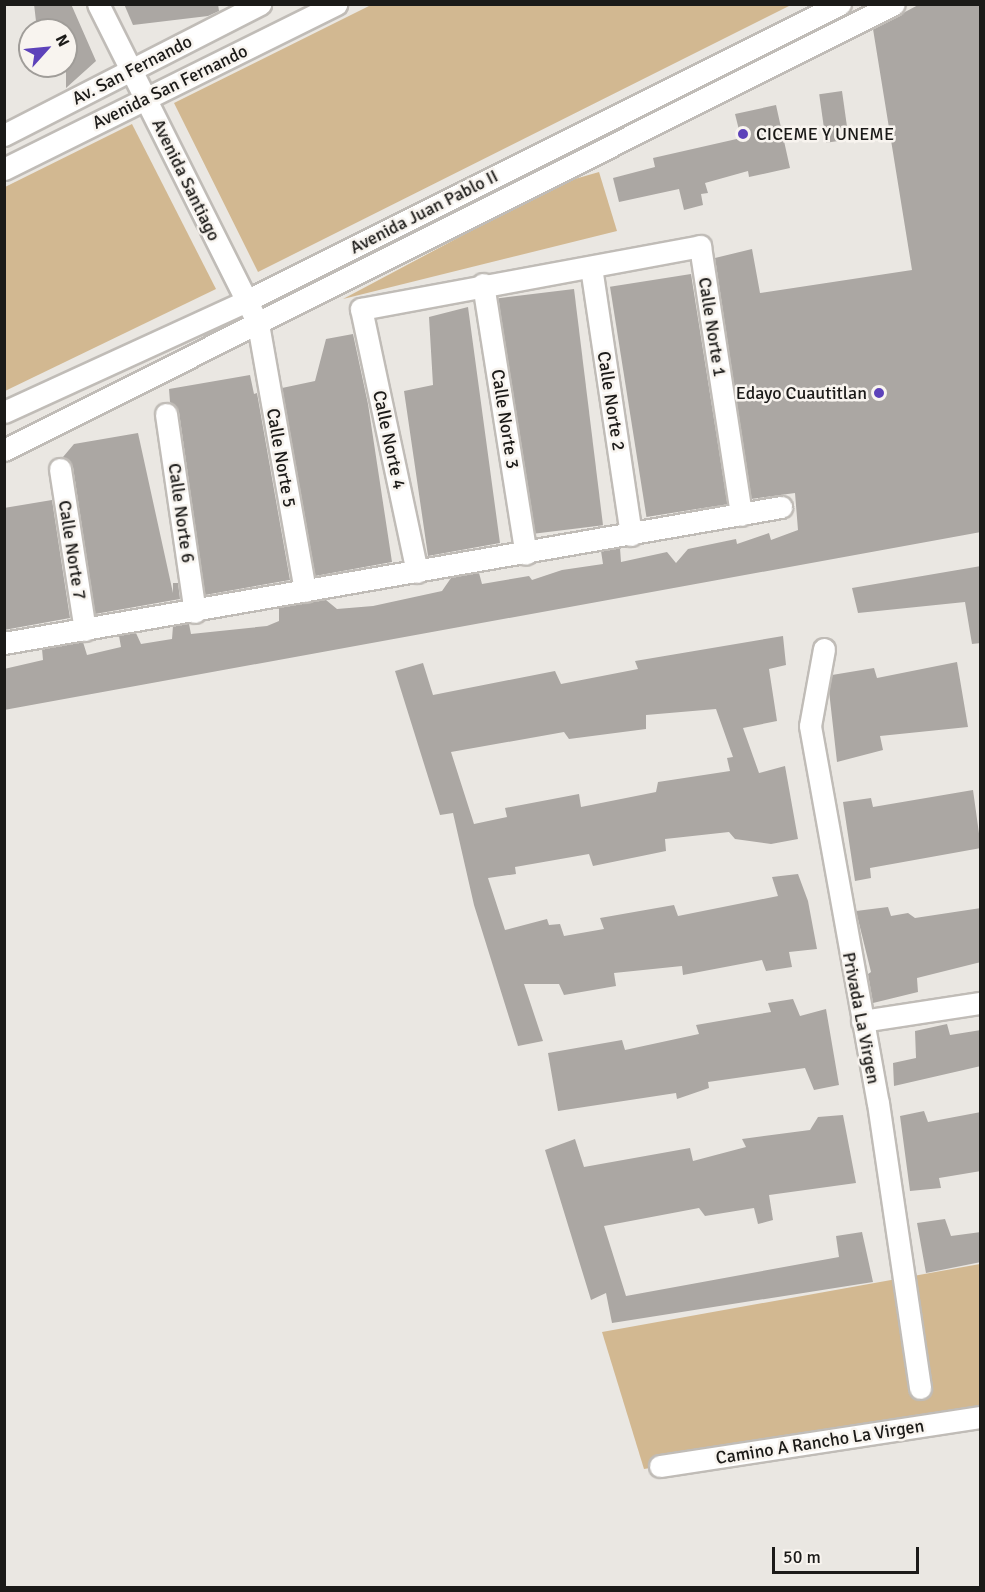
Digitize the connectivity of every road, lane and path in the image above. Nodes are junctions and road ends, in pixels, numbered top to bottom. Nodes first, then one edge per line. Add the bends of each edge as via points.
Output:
1 (98, 4) edge
2 (260, 4) edge
3 (336, 4) edge
4 (840, 4) edge
5 (894, 4) edge
6 (131, 70) junction
7 (146, 99) junction
8 (4, 135) edge
9 (4, 169) edge
10 (591, 267) junction
11 (483, 284) junction
12 (246, 301) junction
13 (258, 324) junction
14 (4, 412) edge
15 (166, 414) dead end
16 (4, 450) edge
17 (60, 469) dead end
18 (781, 507) dead end
19 (741, 515) junction
20 (631, 535) junction
21 (526, 554) junction
22 (417, 572) junction
23 (305, 591) junction
24 (195, 612) junction
25 (85, 630) junction
26 (4, 643) edge
27 (824, 649) dead end
28 (981, 1003) edge
29 (862, 1021) junction
30 (920, 1388) dead end
31 (981, 1417) edge
32 (660, 1466) dead end

1 - 6 street, Avenida Santiago
2 - 6 street, Av. San Fernando
3 - 7 street, Avenida San Fernando
4 - 12 street, Avenida Juan Pablo II
5 - 13 street
6 - 7 street, Avenida Santiago
6 - 8 street, Av. San Fernando
7 - 9 street, Avenida San Fernando
7 - 12 street, Avenida Santiago
10 - 11 street
10 - 19 street, Calle Norte 1 via 699,246
10 - 20 street, Calle Norte 2
11 - 21 street, Calle Norte 3
11 - 22 street, Calle Norte 4 via 361,309
12 - 13 street, Avenida Santiago
12 - 14 street, Avenida Juan Pablo II
13 - 16 street
13 - 23 street, Calle Norte 5
15 - 24 street, Calle Norte 6
17 - 25 street, Calle Norte 7
18 - 19 street
19 - 20 street
20 - 21 street
21 - 22 street
22 - 23 street
23 - 24 street
24 - 25 street
25 - 26 street
27 - 29 street, Privada La Virgen via 810,726
28 - 29 street
29 - 30 street, Privada La Virgen via 878,1103
31 - 32 street, Camino A Rancho La Virgen

